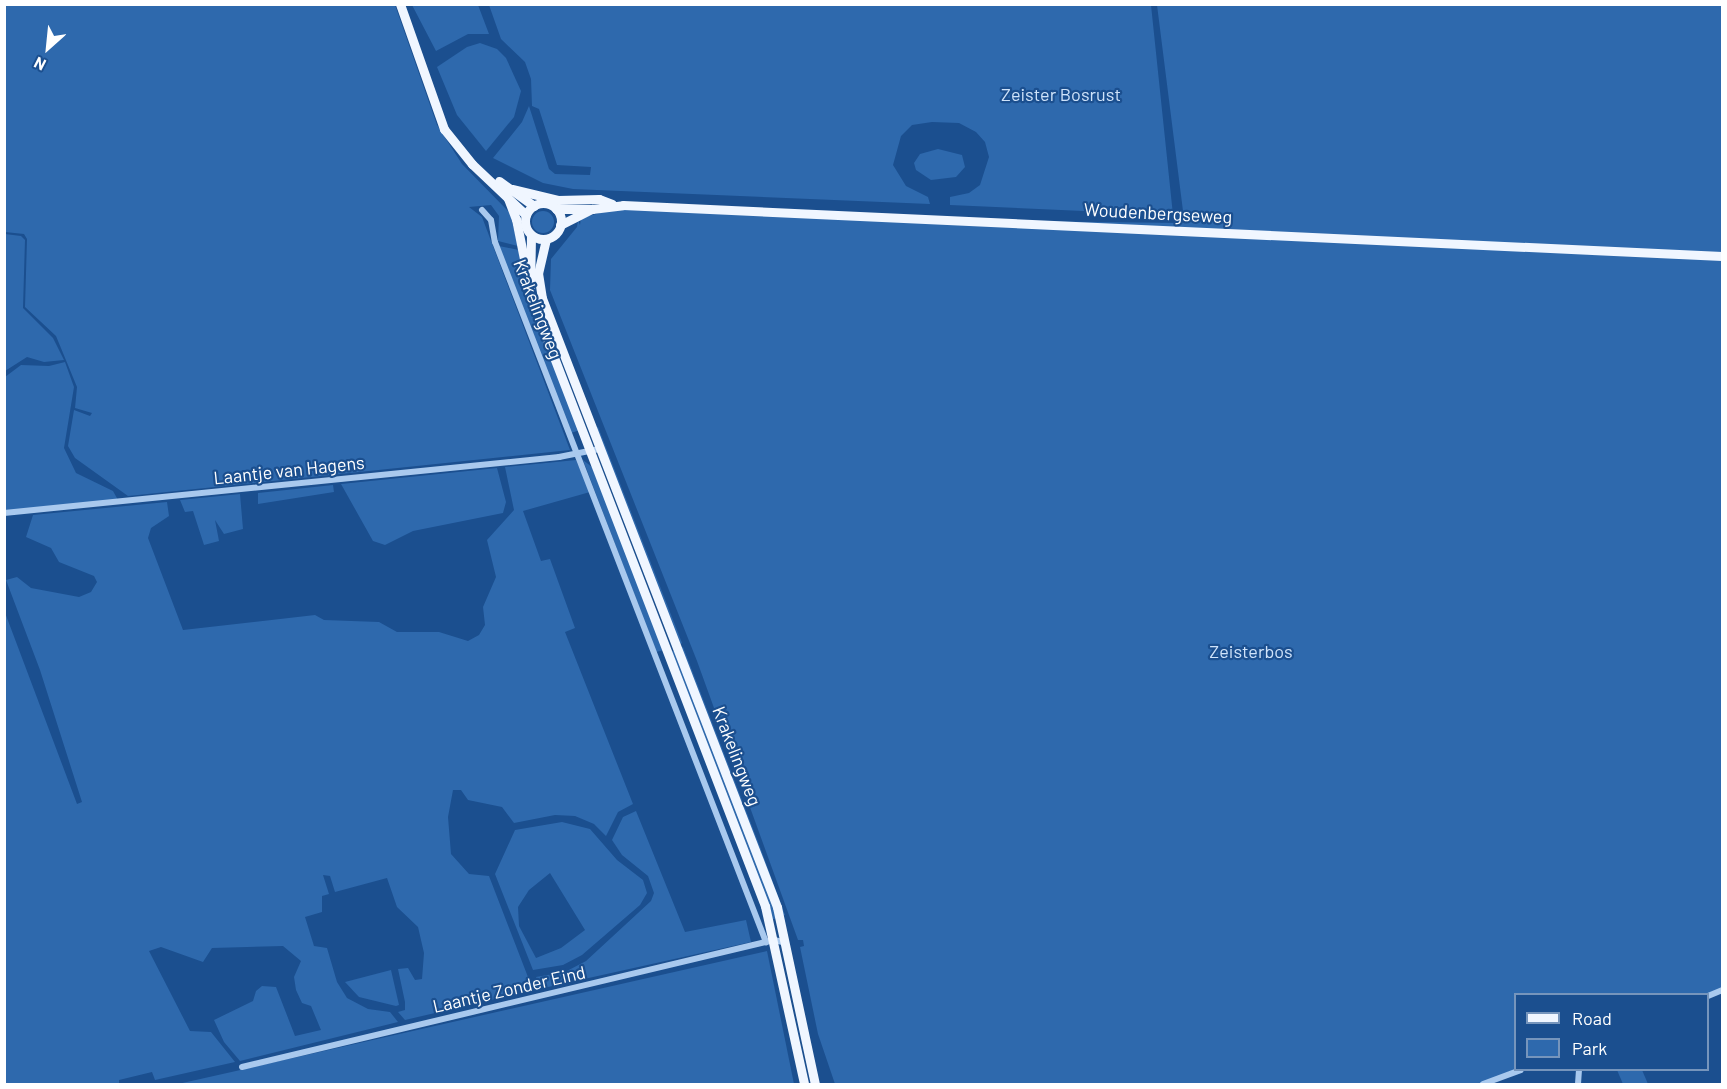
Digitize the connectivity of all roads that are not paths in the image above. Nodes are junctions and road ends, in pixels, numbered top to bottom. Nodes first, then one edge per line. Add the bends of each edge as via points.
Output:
1 (400, 4) edge
2 (508, 192) junction
3 (615, 205) junction
4 (534, 206) junction
5 (556, 209) junction
6 (592, 209) junction
7 (482, 210) dead end
8 (526, 215) junction
9 (561, 225) junction
10 (531, 236) junction
11 (546, 239) junction
12 (1722, 256) edge
13 (528, 274) junction
14 (594, 450) junction
15 (576, 455) junction
16 (4, 513) edge
17 (774, 942) junction
18 (242, 1066) dead end
19 (1518, 1071) edge
20 (804, 1084) edge
21 (815, 1084) edge
22 (1483, 1084) edge

1 - 2 main road via 430,89 453,135
2 - 3 main road via 564,200 599,199
2 - 4 main road
2 - 8 main road
2 - 13 main road
3 - 6 main road, Woudenbergseweg
3 - 12 main road, Woudenbergseweg
4 - 5 main road via 546,204
4 - 8 main road
5 - 6 main road, Woudenbergseweg
5 - 9 main road
6 - 9 main road, Woudenbergseweg
7 - 15 street, Krakelingweg via 491,220 495,242
8 - 10 main road
9 - 11 main road
10 - 11 main road
10 - 13 main road, Krakelingweg
11 - 14 main road, Krakelingweg via 540,253 539,286
13 - 14 main road, Krakelingweg via 530,295
14 - 15 street
14 - 17 main road, Krakelingweg via 742,844
15 - 16 street, Laantje van Hagens
15 - 17 street, Krakelingweg
17 - 18 street, Laantje Zonder Eind
17 - 20 main road, Krakelingweg
17 - 21 main road, Krakelingweg
19 - 22 street

